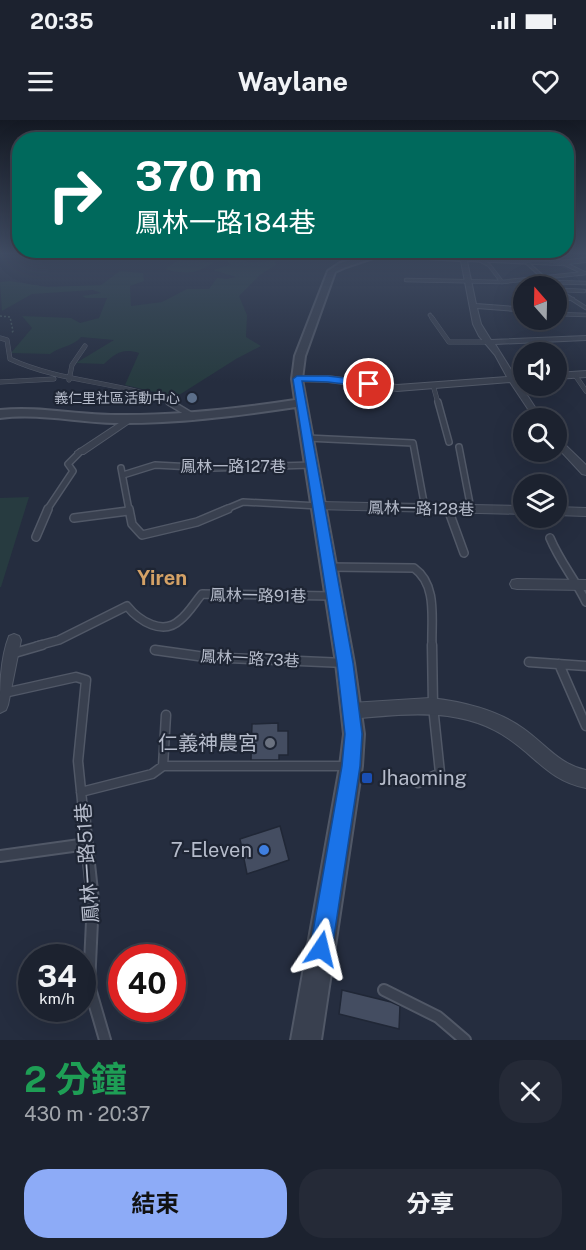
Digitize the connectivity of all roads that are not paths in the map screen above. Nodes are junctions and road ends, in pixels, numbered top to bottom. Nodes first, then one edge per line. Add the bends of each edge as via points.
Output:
1 (323, 295) edge
2 (472, 295) edge
3 (570, 295) edge
4 (567, 299) edge
5 (574, 301) junction
6 (586, 302) edge
7 (474, 306) junction
8 (586, 308) edge
9 (513, 311) edge
10 (567, 314) edge
11 (430, 315) dead end
12 (586, 315) edge
13 (586, 338) edge
14 (0, 339) edge
15 (489, 342) junction
16 (85, 346) dead end
17 (586, 374) edge
18 (567, 375) edge
19 (575, 375) junction
20 (512, 378) junction
21 (60, 379) junction
22 (297, 379) junction
23 (69, 380) junction
24 (0, 382) edge
25 (433, 385) junction
26 (586, 391) edge
27 (301, 403) junction
28 (532, 408) edge
29 (0, 414) edge
30 (194, 417) junction
31 (132, 418) junction
32 (308, 438) junction
33 (449, 442) dead end
34 (459, 447) dead end
35 (567, 451) edge
36 (80, 452) joint
37 (312, 465) junction
38 (586, 472) edge
39 (319, 506) junction
40 (425, 508) junction
41 (448, 508) junction
42 (471, 509) junction
43 (513, 510) edge
44 (128, 511) junction
45 (567, 511) edge
46 (586, 512) edge
47 (74, 518) dead end
48 (36, 537) dead end
49 (550, 538) dead end
50 (464, 553) dead end
51 (328, 567) junction
52 (517, 584) dead end
53 (582, 585) edge
54 (333, 596) junction
55 (586, 602) edge
56 (13, 647) joint
57 (155, 650) dead end
58 (530, 662) dead end
59 (345, 663) junction
60 (559, 664) junction
61 (586, 666) edge
62 (1, 699) edge
63 (433, 706) junction
64 (351, 711) junction
65 (166, 715) dead end
66 (586, 726) edge
67 (163, 766) junction
68 (351, 766) junction
69 (586, 779) edge
70 (418, 783) dead end
71 (81, 792) junction
72 (87, 844) junction
73 (0, 856) edge
74 (384, 990) dead end
75 (105, 1040) edge
76 (306, 1040) edge
77 (465, 1040) edge

1 - 22 street via 300,356
2 - 7 street
3 - 5 lane
4 - 5 lane
5 - 6 lane
5 - 8 lane
7 - 9 street
7 - 15 street via 477,324
10 - 12 lane
11 - 15 lane via 449,342
13 - 15 street
14 - 21 lane via 7,340 10,359
15 - 20 street
16 - 23 lane via 72,365
17 - 19 street
18 - 19 street
19 - 26 lane
20 - 25 street
20 - 28 street
21 - 23 lane
21 - 24 lane
22 - 25 street via 397,388
22 - 27 street
23 - 30 lane via 140,392 175,404
25 - 33 lane
27 - 30 street
27 - 32 street
29 - 31 street via 47,411 79,418
30 - 31 street
31 - 36 street
32 - 37 street
32 - 40 lane via 413,444
34 - 42 lane
35 - 38 street
36 - 48 lane via 68,464 73,471 50,503
37 - 39 street
37 - 44 lane, 鳳林一路127巷 via 155,465 122,471
39 - 40 street, 鳳林一路128巷
39 - 44 lane via 243,502 197,522 142,535 132,524
39 - 51 street
40 - 41 street, 鳳林一路128巷
41 - 42 street, 鳳林一路128巷
41 - 50 lane
42 - 43 street, 鳳林一路128巷
44 - 47 lane
45 - 46 street
49 - 53 lane via 559,561
51 - 54 street
51 - 63 lane via 414,568 422,573 431,593
52 - 53 street
53 - 55 lane
54 - 56 lane, 鳳林一路91巷 via 202,594 179,621 161,628 137,618 127,606 59,640
54 - 59 street
56 - 62 street
57 - 59 lane, 鳳林一路73巷 via 205,657
58 - 60 lane
59 - 64 street
60 - 61 lane
60 - 66 lane
62 - 71 lane, 鳳林一路51巷 via 76,677 86,680 78,761
63 - 64 street
63 - 69 street via 506,726 560,771
63 - 70 lane via 440,773
64 - 68 street
65 - 67 lane
67 - 68 lane, 鳳林一路51巷
67 - 71 lane, 鳳林一路51巷 via 153,774
68 - 76 street
71 - 72 lane, 鳳林一路51巷
72 - 73 lane
72 - 75 lane, 鳳林一路51巷 via 93,900 89,985
74 - 77 lane via 438,1017

